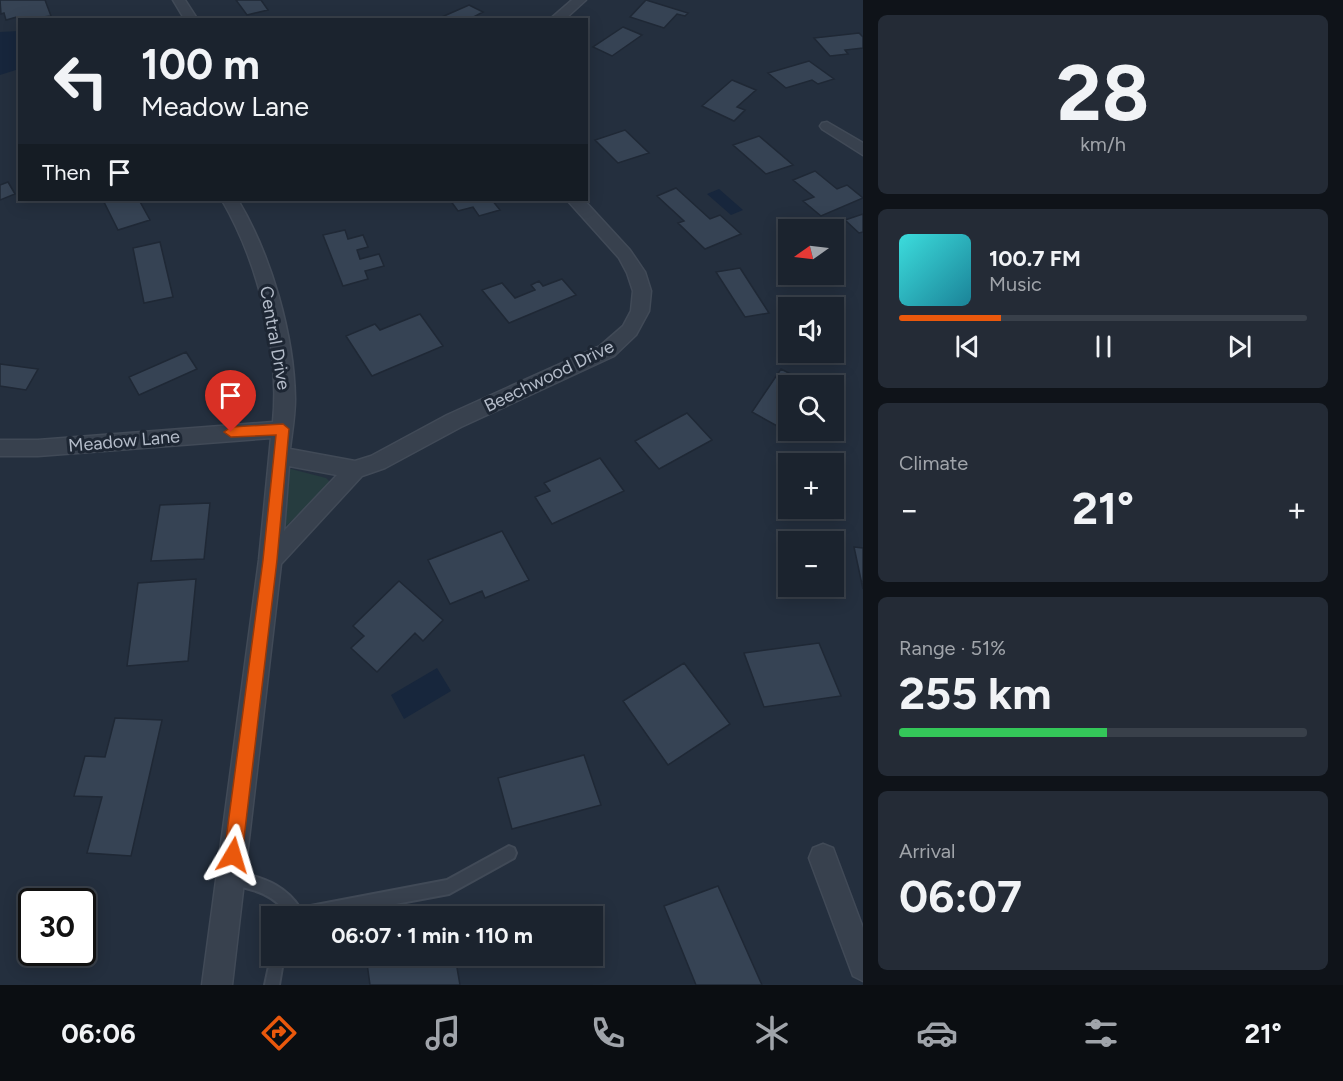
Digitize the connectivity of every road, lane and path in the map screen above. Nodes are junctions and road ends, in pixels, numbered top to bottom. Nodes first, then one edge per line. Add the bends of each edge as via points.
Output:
1 (179, 0) edge
2 (580, 0) edge
3 (191, 18) edge
4 (558, 18) edge
5 (827, 126) dead end
6 (863, 150) edge
7 (231, 201) edge
8 (576, 201) edge
9 (283, 429) junction
10 (0, 448) edge
11 (281, 456) junction
12 (355, 471) junction
13 (270, 560) junction
14 (509, 854) dead end
15 (823, 858) dead end
16 (230, 878) junction
17 (291, 906) edge
18 (349, 906) edge
19 (275, 966) edge
20 (863, 966) edge
21 (217, 985) edge
22 (272, 985) edge

1 - 3 street
2 - 4 street
5 - 6 street
7 - 9 street, Central Drive via 262,265 281,355
8 - 12 street, Beechwood Drive via 627,256 640,278 644,298 637,320 622,340 607,351
9 - 10 street, Meadow Lane
9 - 11 street, Central Drive
11 - 12 street
11 - 13 street, Central Drive
12 - 13 street, Beechwood Drive
13 - 16 street, Central Drive
14 - 18 lane via 449,887
15 - 20 street
16 - 17 lane via 276,890
16 - 21 street, Central Drive
19 - 22 lane

